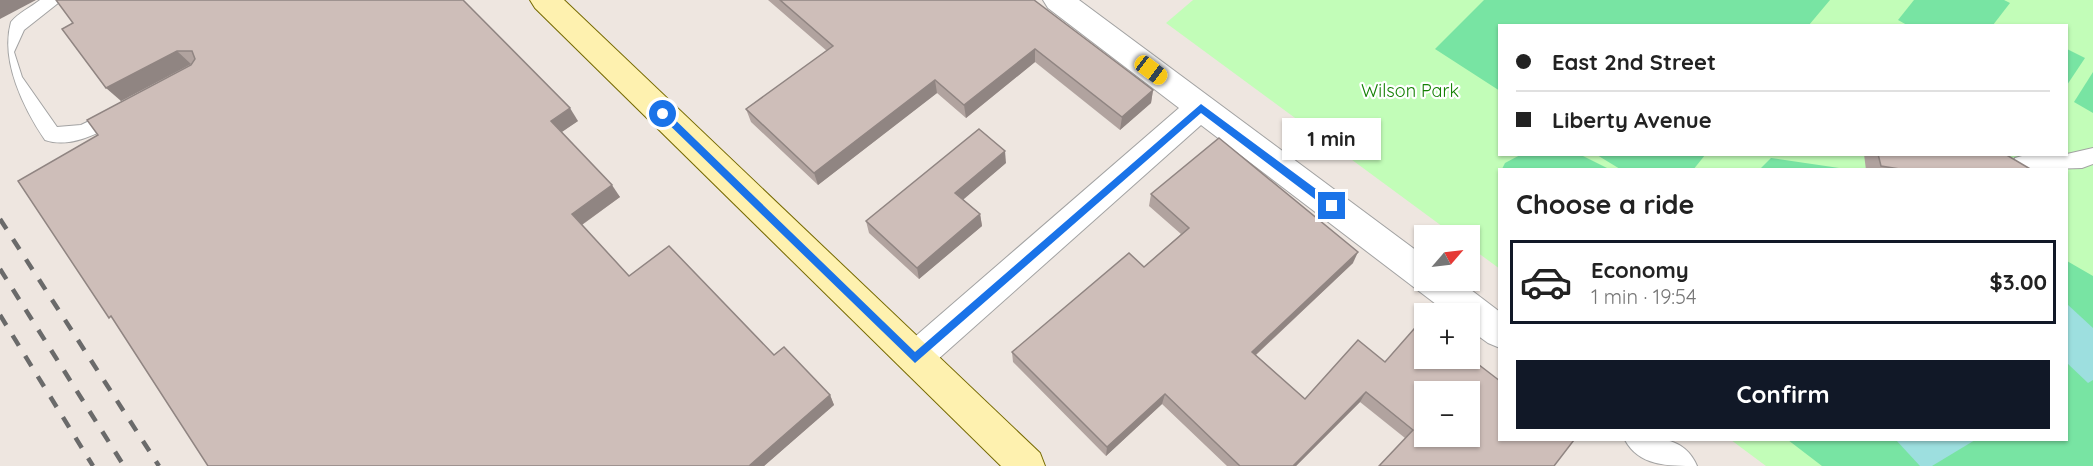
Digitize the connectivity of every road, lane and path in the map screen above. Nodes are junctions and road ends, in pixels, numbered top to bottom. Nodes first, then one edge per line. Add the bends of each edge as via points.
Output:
1 (53, 0) edge
2 (545, 0) edge
3 (1058, 0) edge
4 (136, 104) edge
5 (1201, 108) junction
6 (2093, 156) edge
7 (2022, 164) edge
8 (1414, 268) edge
9 (1446, 291) edge
10 (1498, 330) edge
11 (915, 358) junction
12 (1644, 441) edge
13 (1027, 466) edge
14 (1678, 466) edge

1 - 4 lane via 17,26 5,52 14,79 52,135 84,132
2 - 11 street
3 - 5 street
5 - 8 street
5 - 11 street
6 - 7 lane
9 - 10 street
11 - 13 street
12 - 14 street

